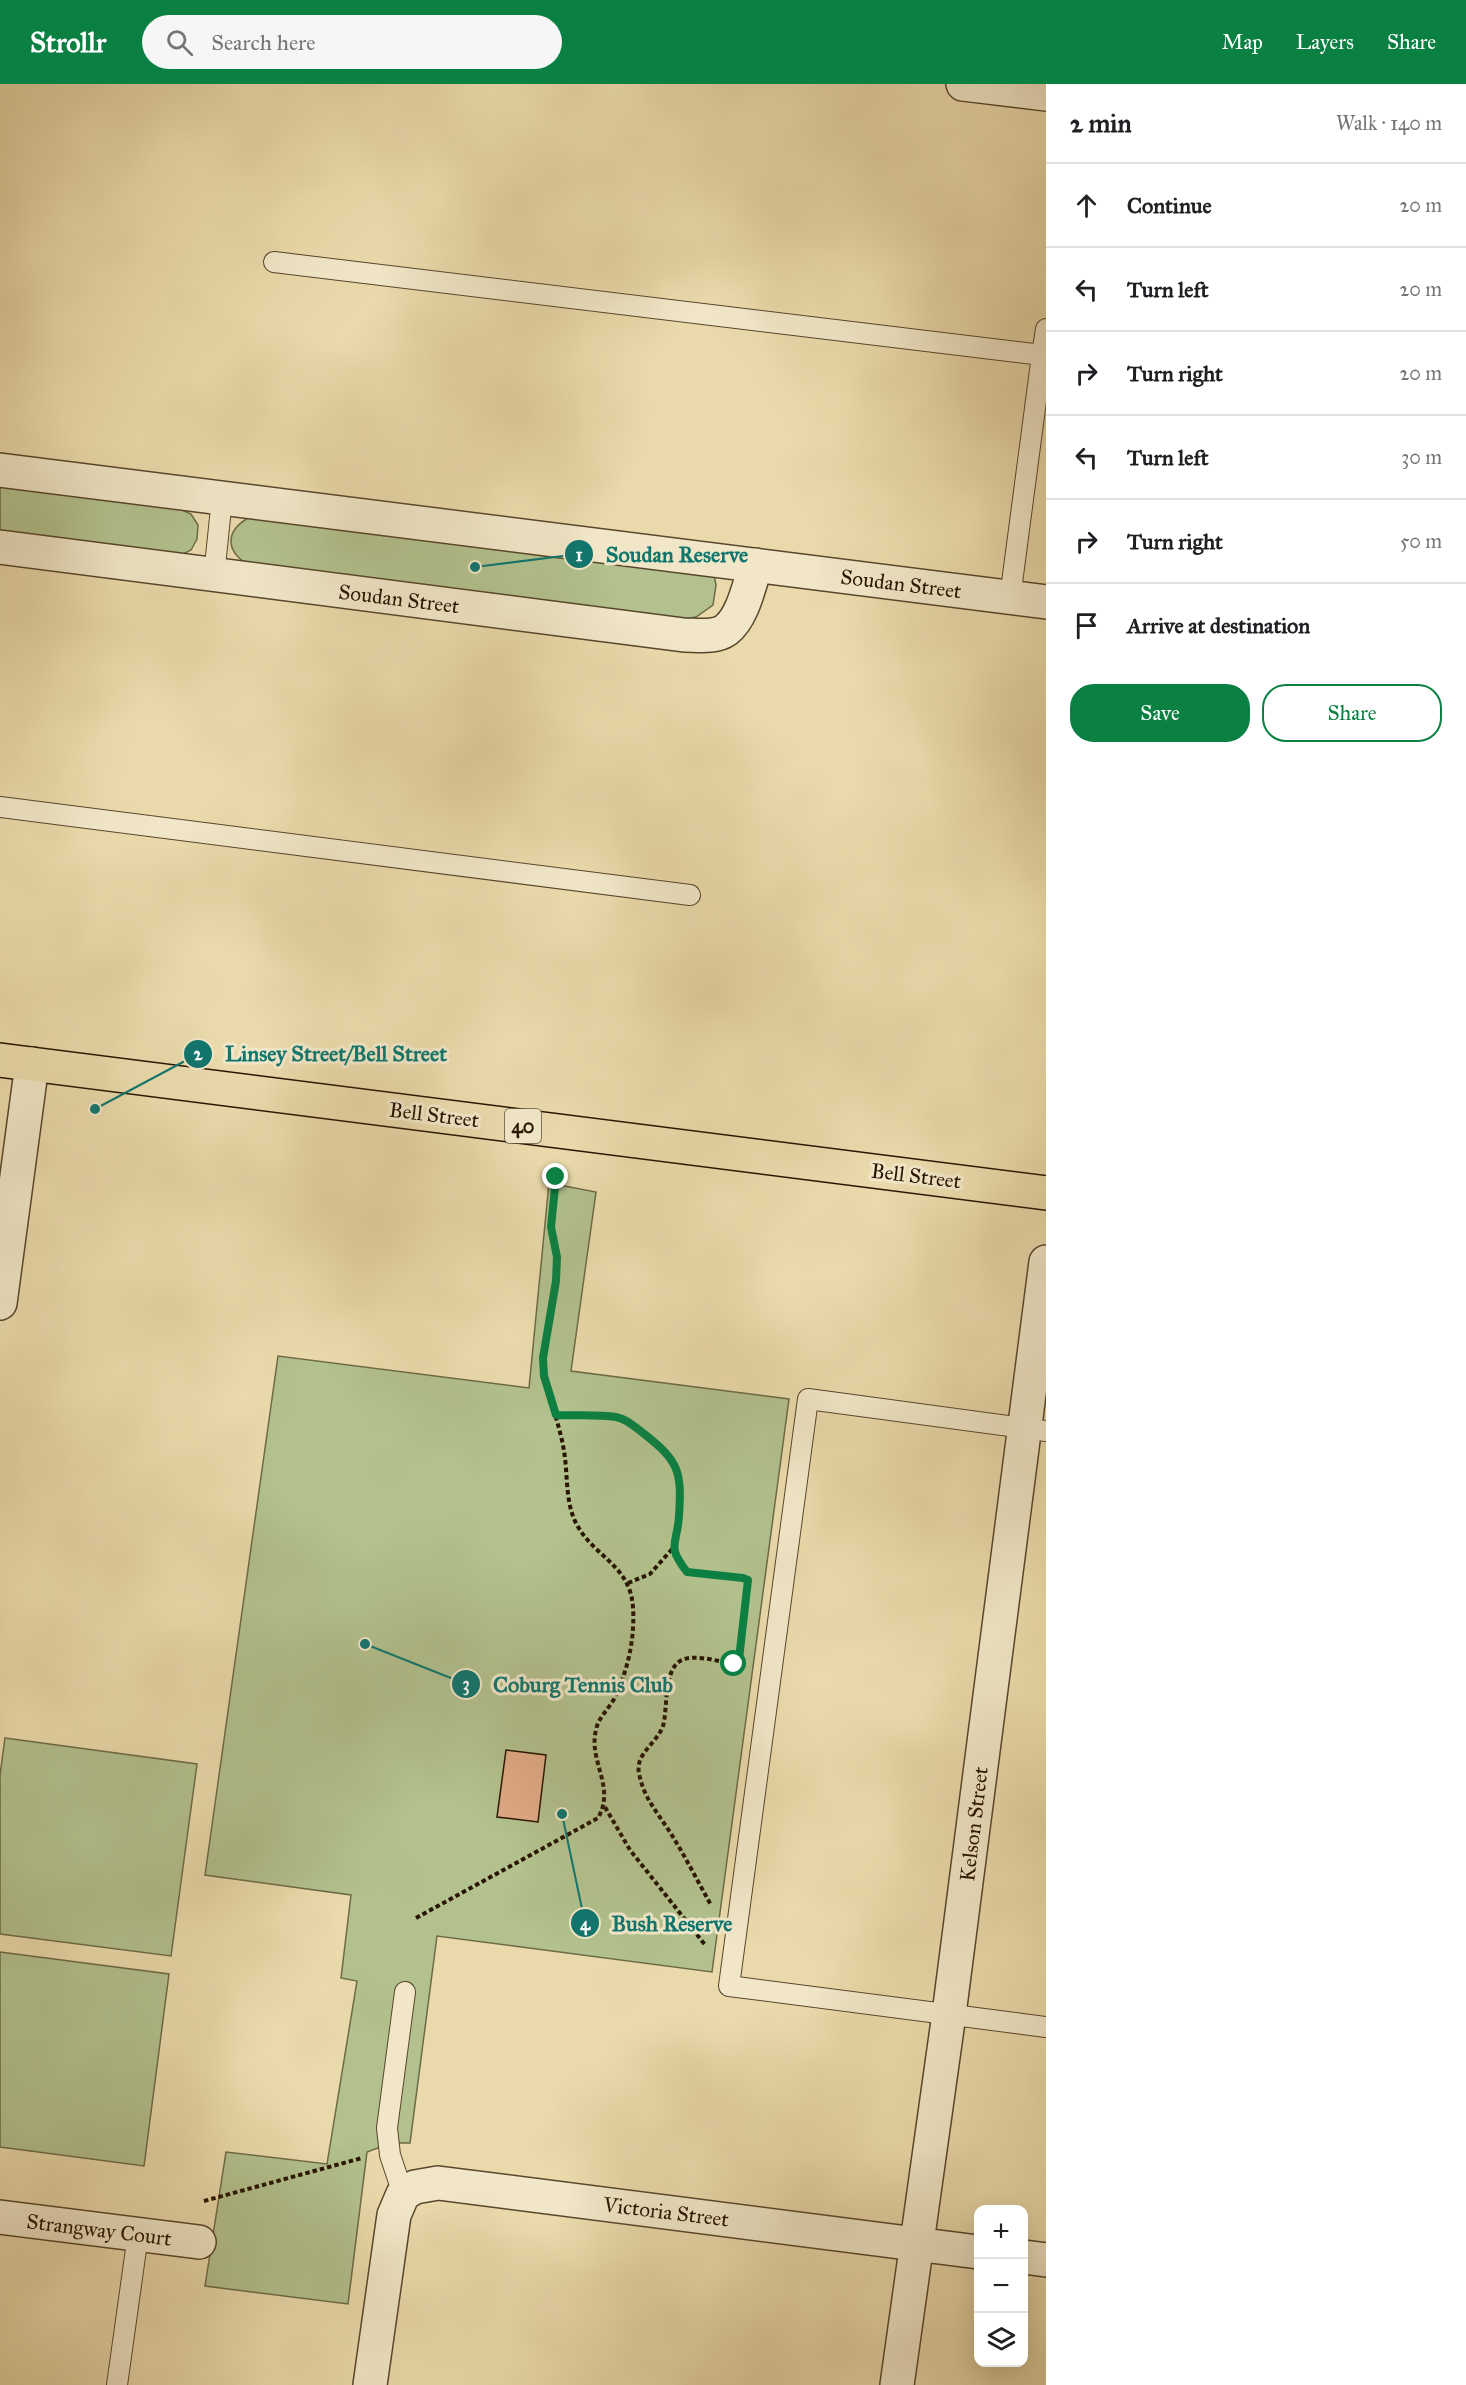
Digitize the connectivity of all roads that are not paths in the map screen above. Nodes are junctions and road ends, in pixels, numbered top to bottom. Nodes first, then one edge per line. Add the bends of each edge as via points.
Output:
1 (963, 84) edge
2 (1046, 94) edge
3 (274, 262) dead end
4 (1046, 329) edge
5 (1042, 355) junction
6 (0, 470) edge
7 (222, 498) junction
8 (0, 548) edge
9 (756, 565) junction
10 (214, 576) junction
11 (1010, 598) junction
12 (1046, 602) edge
13 (0, 807) edge
14 (690, 895) dead end
15 (16, 1062) edge
16 (1046, 1193) edge
17 (1046, 1262) edge
18 (0, 1303) edge
19 (1035, 1430) edge
20 (405, 1992) dead end
21 (949, 2014) junction
22 (1046, 2027) edge
23 (404, 2194) junction
24 (0, 2217) edge
25 (138, 2235) junction
26 (199, 2242) dead end
27 (916, 2243) junction
28 (974, 2251) edge
29 (1028, 2258) edge
30 (1046, 2260) edge
31 (117, 2385) edge
32 (370, 2385) edge
33 (897, 2385) edge

1 - 2 street
3 - 5 lane
4 - 5 lane
5 - 11 lane
6 - 7 street, Soudan Street
7 - 9 street, Soudan Street
7 - 10 lane
8 - 10 street, Soudan Street
9 - 10 street, Soudan Street via 737,615 725,630 710,636
9 - 11 street, Soudan Street
11 - 12 street, Soudan Street
13 - 14 lane
15 - 16 highway, Bell Street / 40
15 - 18 street
17 - 19 street, Kelson Street
19 - 21 street, Kelson Street
19 - 21 lane via 808,1400 729,1986
20 - 23 lane via 388,2136 390,2155
21 - 22 lane
21 - 27 street, Kelson Street
23 - 27 street, Victoria Street via 415,2187 438,2183
23 - 32 street via 394,2215
24 - 25 street, Strangway Court
25 - 26 street, Strangway Court
25 - 31 lane
27 - 28 street, Victoria Street
27 - 33 street, Kelson Street
29 - 30 street

